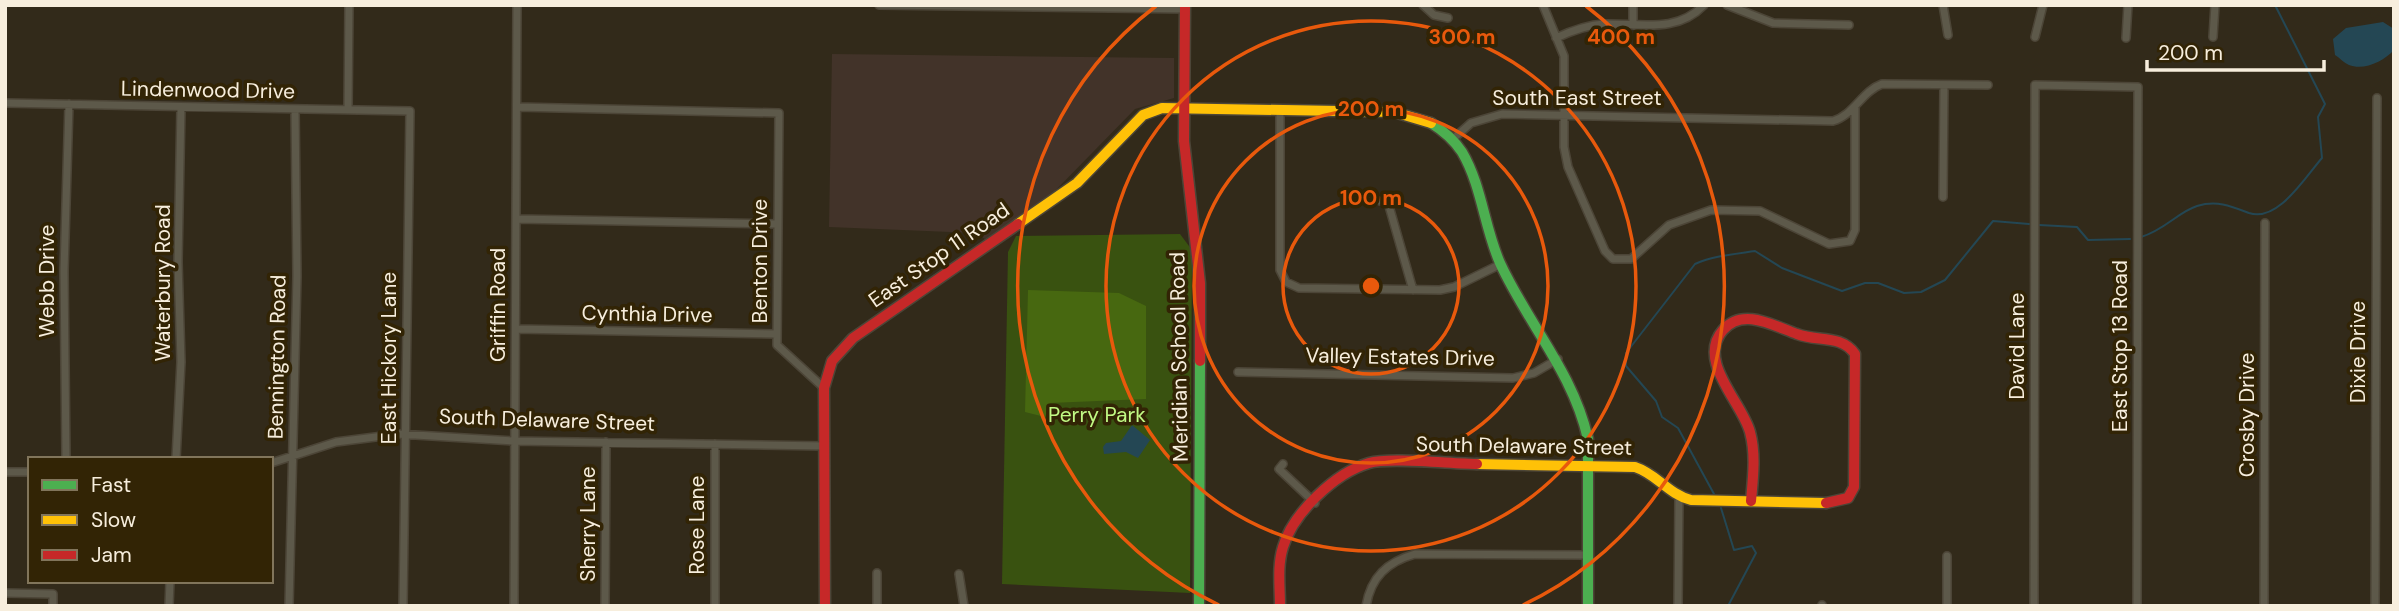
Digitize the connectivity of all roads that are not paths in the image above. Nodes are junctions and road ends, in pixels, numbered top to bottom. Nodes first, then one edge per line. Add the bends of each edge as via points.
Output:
1 (349, 5) edge
2 (517, 5) edge
3 (879, 5) edge
4 (1423, 5) edge
5 (1543, 5) edge
6 (1633, 5) edge
7 (1704, 5) edge
8 (1727, 5) edge
9 (1944, 5) edge
10 (2043, 5) edge
11 (2128, 5) edge
12 (2215, 5) edge
13 (929, 6) edge
14 (1029, 6) edge
15 (1123, 7) edge
16 (1185, 7) edge
17 (1448, 18) dead end
18 (1633, 25) junction
19 (1850, 25) dead end
20 (1948, 35) dead end
21 (2035, 37) dead end
22 (2213, 37) dead end
23 (1556, 38) junction
24 (2126, 38) dead end
25 (1944, 85) junction
26 (1988, 85) dead end
27 (2138, 87) joint
28 (2377, 98) dead end
29 (5, 103) edge
30 (69, 104) junction
31 (1855, 106) junction
32 (181, 107) junction
33 (517, 107) junction
34 (1184, 107) junction
35 (295, 109) junction
36 (348, 110) junction
37 (1280, 110) junction
38 (410, 111) joint
39 (1564, 115) junction
40 (1452, 139) junction
41 (1943, 197) dead end
42 (1380, 201) dead end
43 (516, 219) junction
44 (2265, 223) dead end
45 (778, 224) junction
46 (1501, 264) junction
47 (1413, 290) junction
48 (516, 330) junction
49 (777, 334) junction
50 (1558, 359) junction
51 (1238, 372) dead end
52 (824, 388) junction
53 (407, 434) junction
54 (514, 441) junction
55 (606, 442) junction
56 (715, 444) junction
57 (825, 446) junction
58 (293, 456) junction
59 (66, 457) edge
60 (176, 457) edge
61 (273, 462) edge
62 (1283, 464) dead end
63 (1588, 466) junction
64 (5, 472) edge
65 (28, 472) edge
66 (1678, 497) junction
67 (1751, 502) junction
68 (1315, 503) junction
69 (1588, 555) junction
70 (1947, 556) dead end
71 (877, 573) dead end
72 (959, 574) dead end
73 (170, 583) edge
74 (5, 593) edge
75 (53, 606) edge
76 (169, 606) edge
77 (289, 606) edge
78 (402, 606) edge
79 (513, 606) edge
80 (605, 606) edge
81 (715, 606) edge
82 (825, 606) edge
83 (877, 606) edge
84 (964, 606) edge
85 (1199, 606) edge
86 (1280, 606) edge
87 (1366, 606) edge
88 (1588, 606) edge
89 (1678, 606) edge
90 (1947, 606) edge
91 (2034, 606) edge
92 (2137, 606) edge
93 (2264, 606) edge
94 (2375, 606) edge

1 - 36 street
2 - 33 street, Griffin Road
3 - 13 street
4 - 17 street via 1434,15
5 - 23 street
6 - 18 street
7 - 18 street via 1677,23
8 - 19 street via 1773,23
9 - 20 street
10 - 21 street
11 - 24 street
12 - 22 street
13 - 14 street
14 - 15 street
15 - 16 street
16 - 34 street
18 - 23 street via 1594,25
23 - 39 street via 1565,67
25 - 26 street, South East Street
25 - 31 street, South East Street via 1882,84
25 - 41 street
27 - 91 street, David Lane via 2035,85
27 - 92 street, East Stop 13 Road
28 - 94 street, Dixie Drive
29 - 30 street, Lindenwood Drive
30 - 32 street, Lindenwood Drive
30 - 59 street, Webb Drive via 64,271
31 - 39 street, South East Street via 1833,121
31 - 39 street via 1855,230 1850,241 1829,244 1780,218 1738,208 1686,216 1631,259 1622,261 1605,251 1568,167
32 - 35 street, Lindenwood Drive
32 - 60 street, Waterbury Road via 181,362
33 - 43 street, Griffin Road
33 - 45 street, Benton Drive via 779,113
34 - 37 street
34 - 52 street, East Stop 11 Road via 1143,115 1077,183 848,341 832,361
34 - 85 street, Meridian School Road via 1186,168 1200,283
35 - 36 street, Lindenwood Drive
35 - 58 street, Bennington Road
36 - 38 street, Lindenwood Drive
37 - 40 street via 1410,114
37 - 47 street via 1280,270 1286,282 1299,288
38 - 53 street, East Hickory Lane
39 - 40 street, South East Street via 1491,115 1471,123
40 - 46 street via 1468,162
42 - 47 street via 1387,199
43 - 45 street
43 - 48 street, Griffin Road
44 - 93 street, Crosby Drive
45 - 49 street, Benton Drive
46 - 47 street via 1454,287
46 - 50 street
48 - 49 street, Cynthia Drive
48 - 54 street, Griffin Road
49 - 52 street, Benton Drive via 777,345
50 - 51 street, Valley Estates Drive via 1534,373 1513,378
50 - 63 street via 1585,417
52 - 57 street, East Stop 11 Road
53 - 54 street, South Delaware Street
53 - 58 street, South Delaware Street via 350,439
53 - 78 street, East Hickory Lane
54 - 55 street, South Delaware Street
54 - 79 street, Griffin Road
55 - 56 street, South Delaware Street
55 - 80 street, Sherry Lane
56 - 57 street, South Delaware Street
56 - 81 street, Rose Lane
57 - 82 street, East Stop 11 Road
58 - 61 street, South Delaware Street
58 - 77 street, Bennington Road
62 - 68 street via 1279,469
63 - 66 street, South Delaware Street via 1643,468
63 - 68 street, South Delaware Street via 1383,462 1356,467
63 - 69 street
64 - 65 street
66 - 67 street
66 - 89 street
67 - 67 street via 1750,432 1714,354 1720,332 1748,317 1802,337 1851,345 1855,354 1855,467 1848,498 1835,503
68 - 86 street via 1283,545
69 - 87 street via 1415,554 1389,564 1370,588
69 - 88 street
70 - 90 street
71 - 83 street
72 - 84 street
73 - 76 street
74 - 75 street via 53,594

